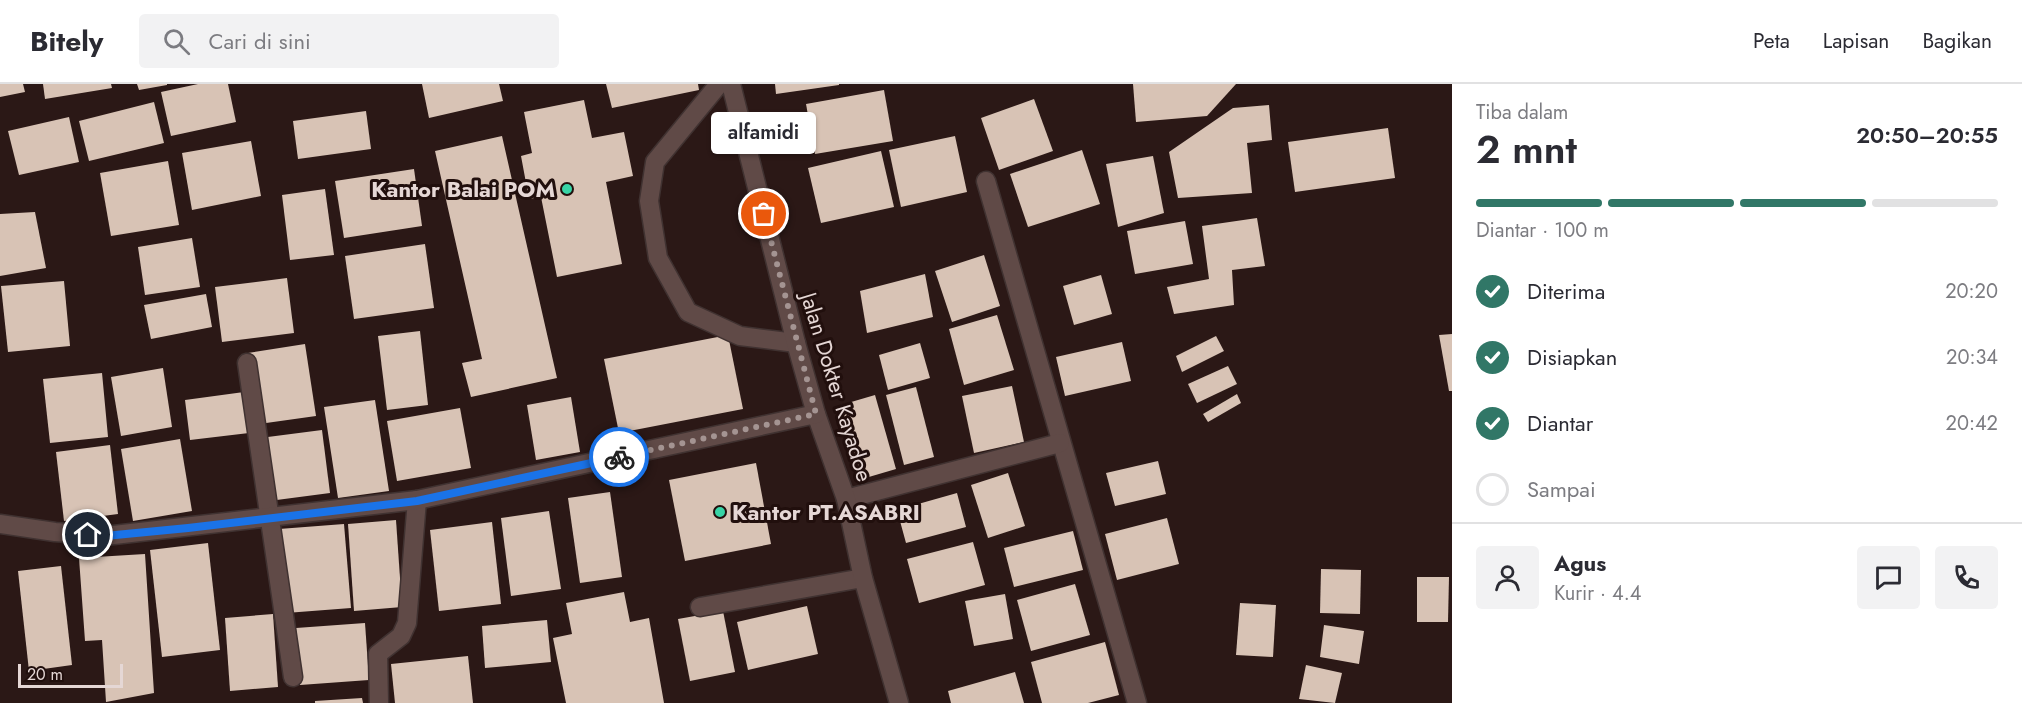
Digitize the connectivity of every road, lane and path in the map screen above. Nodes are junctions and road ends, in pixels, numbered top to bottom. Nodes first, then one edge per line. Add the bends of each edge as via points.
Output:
1 (719, 84) edge
2 (731, 84) edge
3 (986, 181) dead end
4 (796, 343) junction
5 (247, 363) dead end
6 (816, 414) junction
7 (1060, 443) junction
8 (846, 499) junction
9 (417, 501) junction
10 (268, 519) junction
11 (0, 524) edge
12 (863, 578) junction
13 (700, 607) dead end
14 (293, 677) dead end
15 (379, 703) edge
16 (899, 703) edge
17 (1137, 703) edge

1 - 4 street via 655,162 649,201 658,258 688,312 740,336
2 - 4 street, Jalan Dokter Kayadoe
3 - 7 street
4 - 6 street, Jalan Dokter Kayadoe
5 - 10 street
6 - 8 street, Jalan Dokter Kayadoe
6 - 9 street
7 - 8 street
7 - 17 street
8 - 12 street, Jalan Dokter Kayadoe
9 - 10 street
9 - 15 street via 407,623 401,636 378,654
10 - 11 street via 105,536
10 - 14 street
12 - 13 street
12 - 16 street, Jalan Dokter Kayadoe

